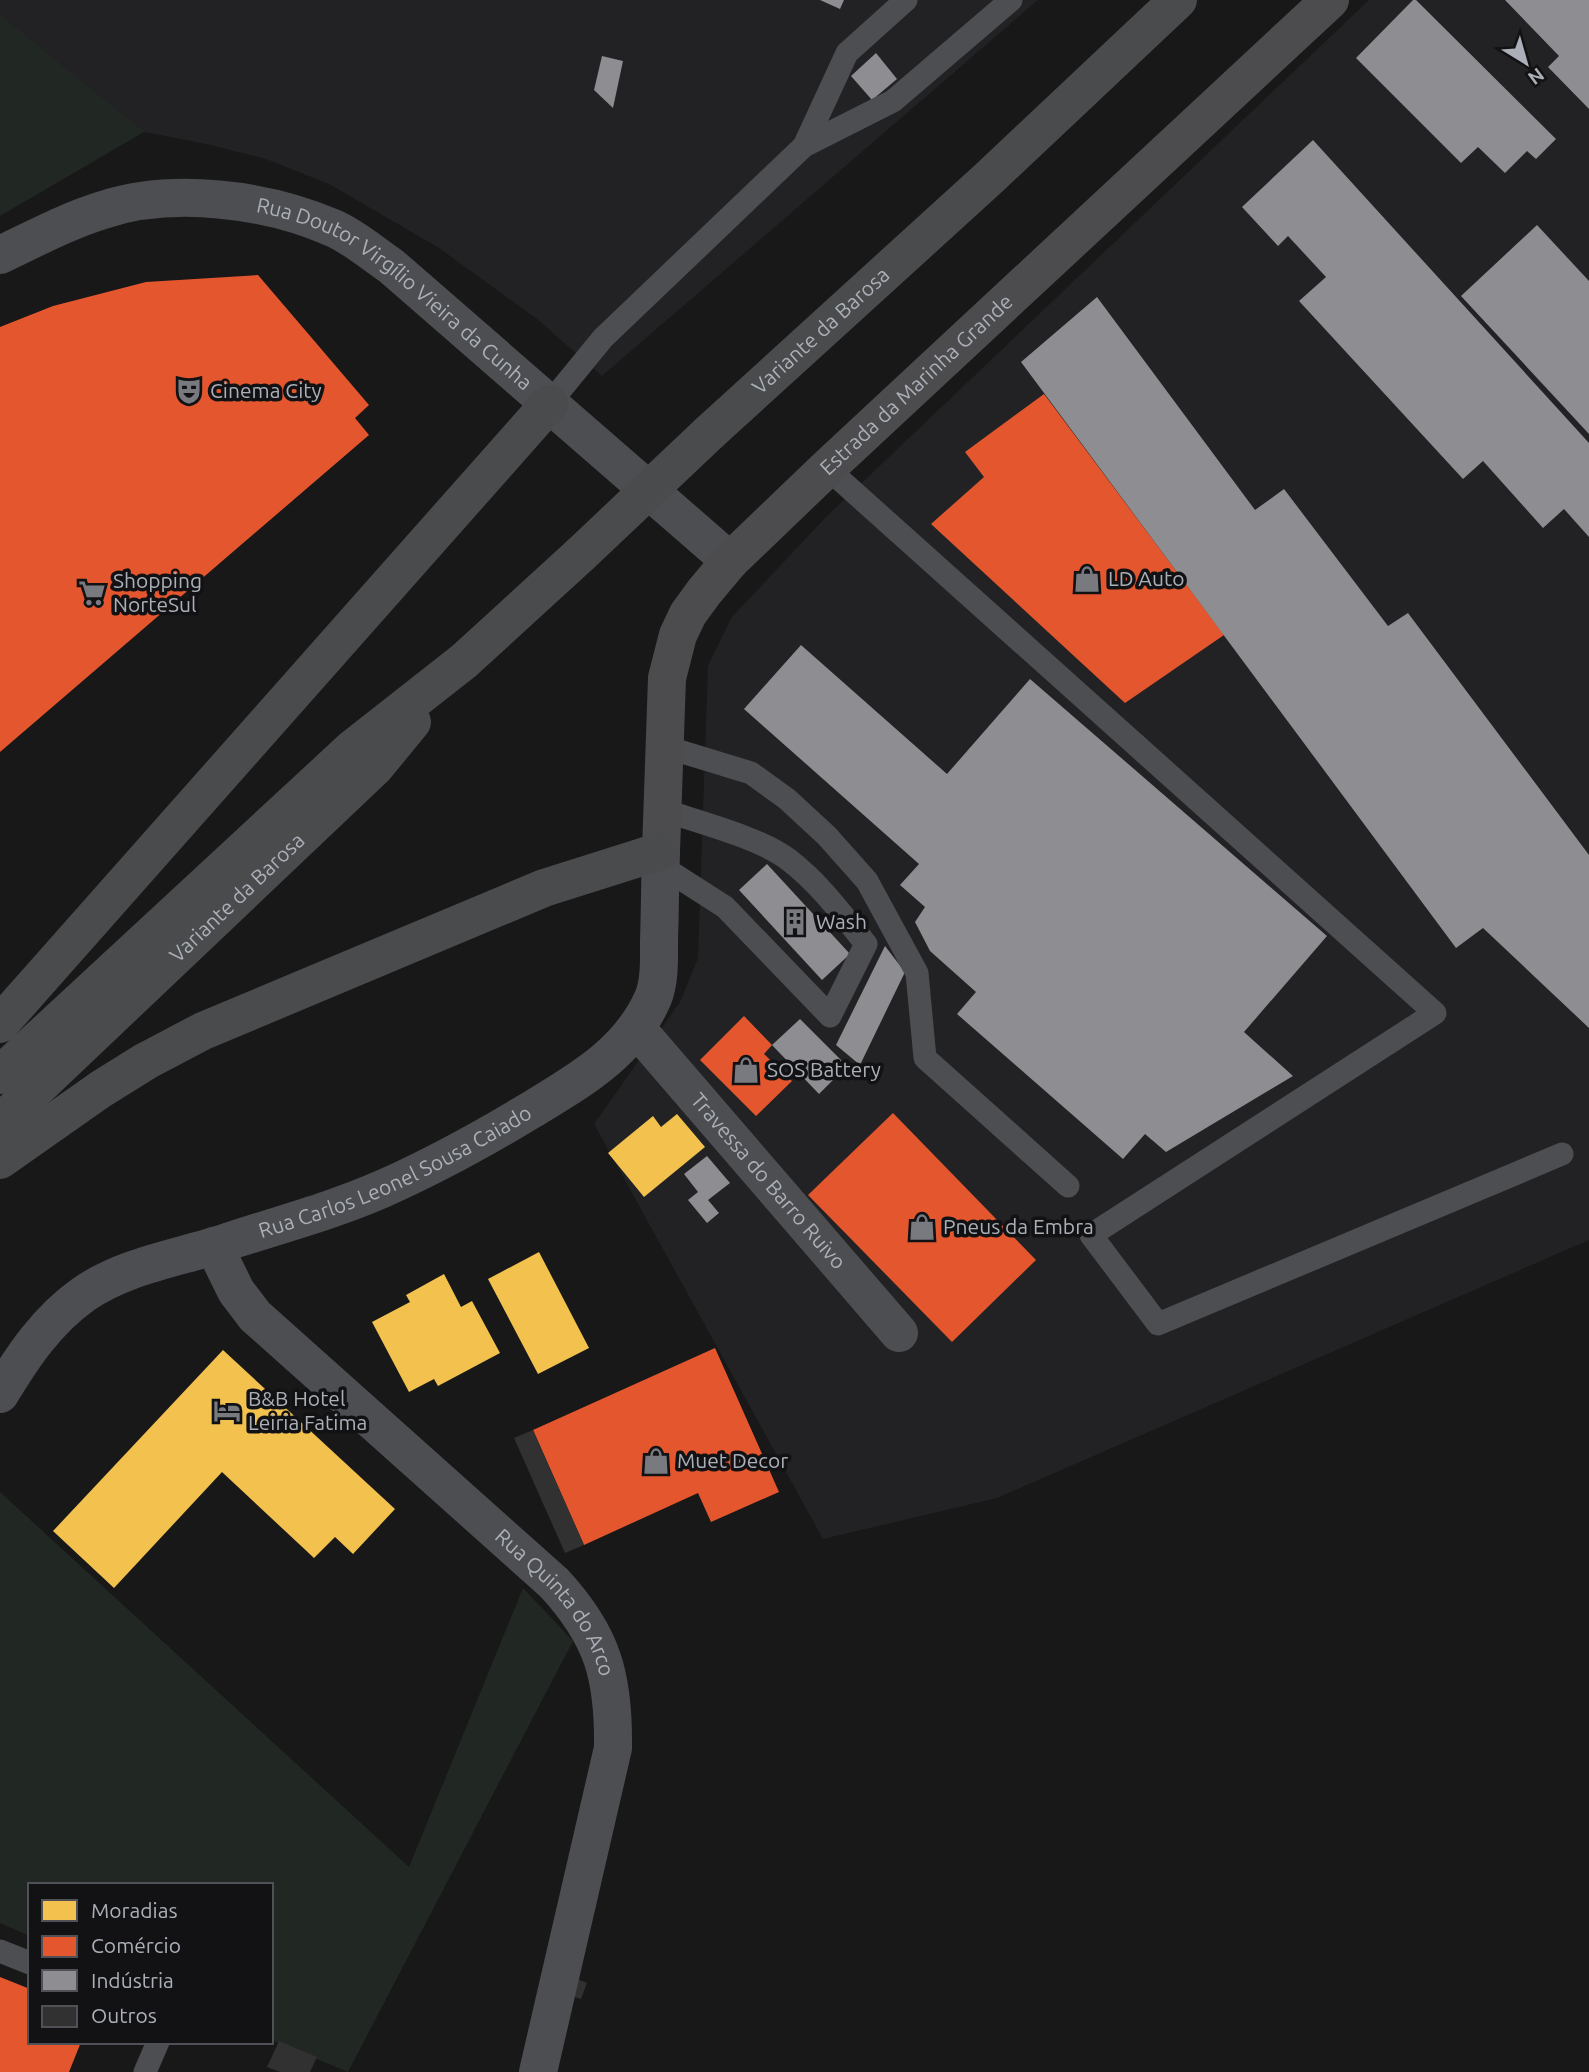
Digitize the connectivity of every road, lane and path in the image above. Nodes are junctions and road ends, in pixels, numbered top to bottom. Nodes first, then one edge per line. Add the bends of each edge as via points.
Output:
1 (906, 0) edge
2 (1011, 0) edge
3 (1178, 0) edge
4 (1330, 0) edge
5 (804, 146) junction
6 (0, 254) edge
7 (549, 404) junction
8 (827, 468) junction
9 (730, 561) junction
10 (464, 661) junction
11 (666, 747) junction
12 (663, 810) junction
13 (661, 858) junction
14 (0, 1024) edge
15 (637, 1029) junction
16 (0, 1075) edge
17 (0, 1123) edge
18 (1562, 1154) dead end
19 (0, 1160) edge
20 (1068, 1186) dead end
21 (214, 1246) junction
22 (900, 1333) dead end
23 (0, 1394) edge
24 (0, 1951) edge
25 (28, 1962) edge
26 (157, 2044) edge
27 (145, 2072) edge
28 (538, 2072) edge

1 - 5 lane via 846,53
2 - 5 lane via 893,101
3 - 10 main road, Variante da Barosa, bridge
4 - 8 main road, Estrada da Marinha Grande
5 - 7 lane via 603,338
6 - 7 street, Rua Doutor Virgílio Vieira da Cunha via 68,222 143,201 243,201 293,214 335,229 391,266
7 - 9 street, Rua Doutor Virgílio Vieira da Cunha
7 - 14 main road
8 - 9 main road, Estrada da Marinha Grande
8 - 18 lane via 1434,1013 1091,1235 1158,1324
9 - 11 main road, Estrada da Marinha Grande via 688,614 678,635 667,678
10 - 16 main road, Variante da Barosa via 352,749
10 - 17 main road, Variante da Barosa via 375,767
11 - 12 main road, Estrada da Marinha Grande
11 - 20 lane via 751,773 827,836 867,881 917,973 925,1058
12 - 13 main road, Estrada da Marinha Grande
12 - 13 lane via 767,847 788,859 818,886 866,944 830,1016 725,907
13 - 15 street, Rua Carlos Leonel Sousa Caiado via 659,969 654,995
13 - 19 main road via 544,888 203,1031 101,1089
15 - 21 street, Rua Carlos Leonel Sousa Caiado via 609,1058 576,1082 442,1161 379,1190
15 - 22 street, Travessa do Barro Ruivo
21 - 23 street, Rua Carlos Leonel Sousa Caiado via 128,1270 85,1294 51,1321
21 - 28 street, Rua Quinta do Arco via 236,1291 255,1316 554,1583 579,1609 597,1642 614,1709 613,1748
24 - 25 lane
26 - 27 lane

